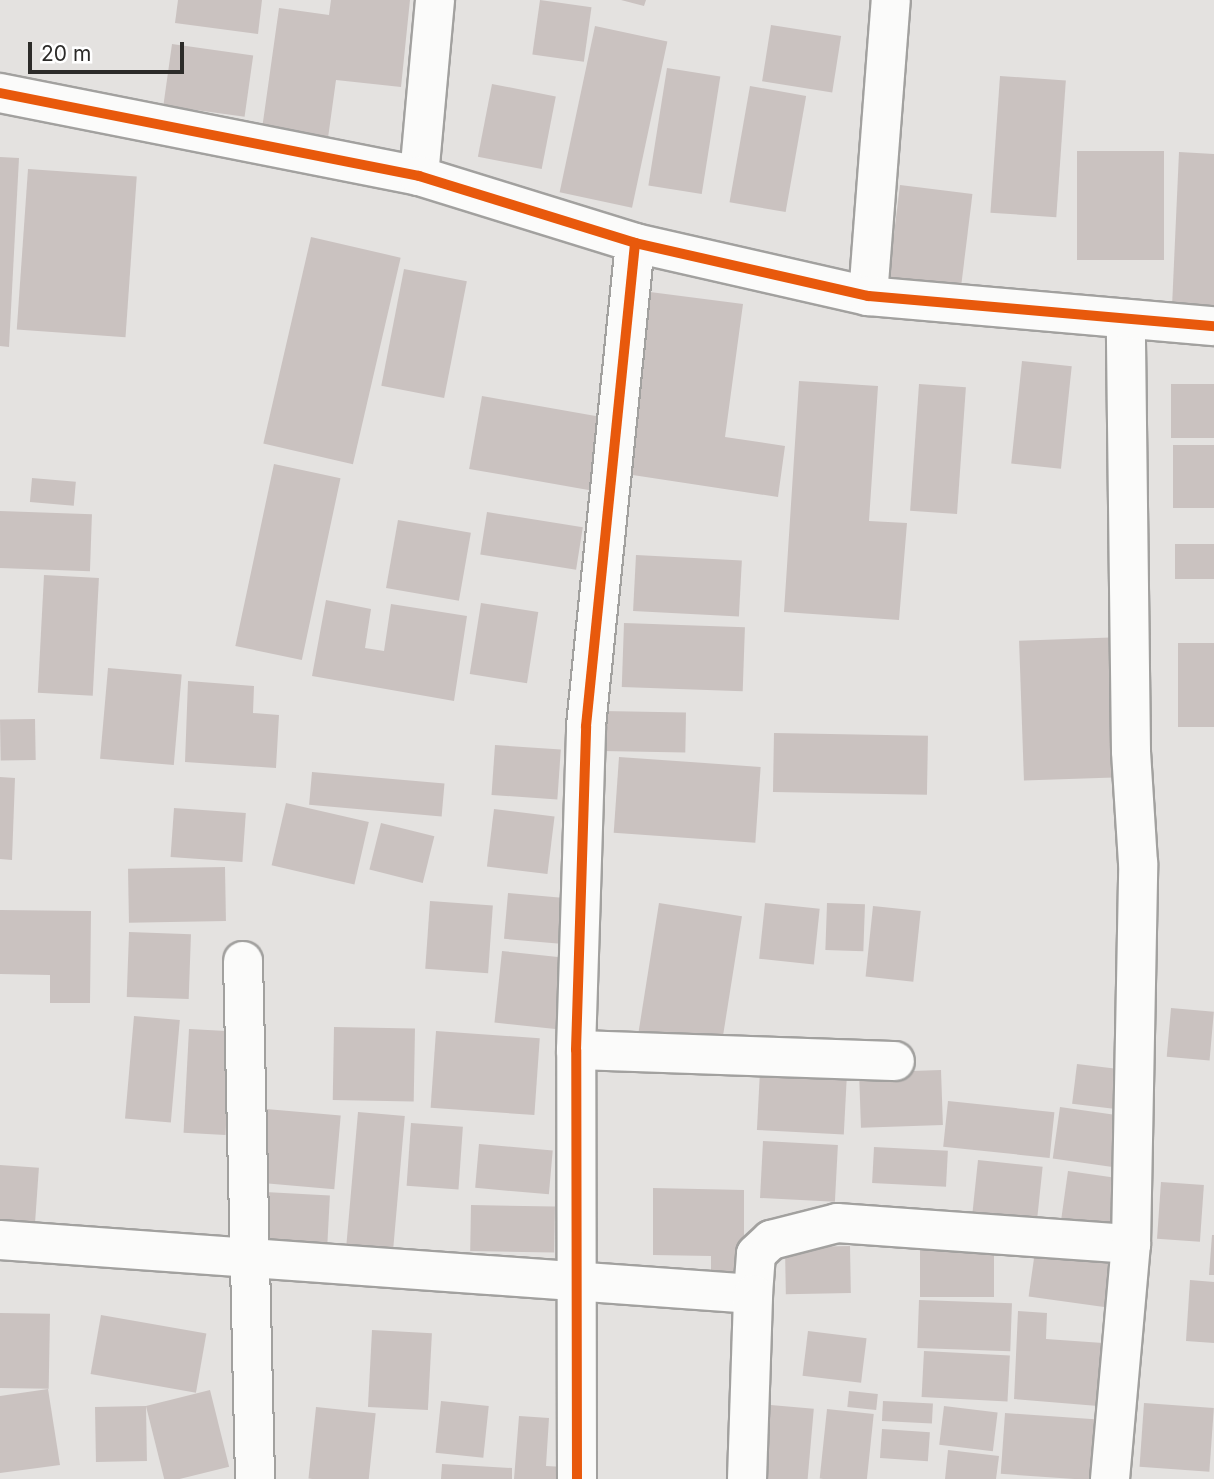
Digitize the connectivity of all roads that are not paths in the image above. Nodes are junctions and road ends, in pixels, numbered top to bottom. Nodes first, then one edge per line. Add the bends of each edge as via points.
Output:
1 (435, 0) edge
2 (891, 0) edge
3 (0, 93) edge
4 (419, 176) junction
5 (635, 243) junction
6 (868, 296) junction
7 (1126, 321) junction
8 (1214, 326) edge
9 (243, 961) dead end
10 (576, 1050) junction
11 (895, 1061) dead end
12 (0, 1240) edge
13 (1131, 1244) junction
14 (252, 1256) junction
15 (579, 1282) junction
16 (753, 1294) junction
17 (255, 1479) edge
18 (577, 1479) edge
19 (747, 1479) edge
20 (1110, 1479) edge

1 - 4 street
2 - 6 street
3 - 4 street
4 - 5 street
5 - 6 street
5 - 10 street via 586,726
6 - 7 street
7 - 8 street
7 - 13 street via 1131,751 1138,863
9 - 14 street
10 - 11 street
10 - 15 street
12 - 14 street
13 - 16 street via 836,1223 771,1240 756,1254
13 - 20 street
14 - 15 street
14 - 17 street
15 - 16 street
15 - 18 street
16 - 19 street

